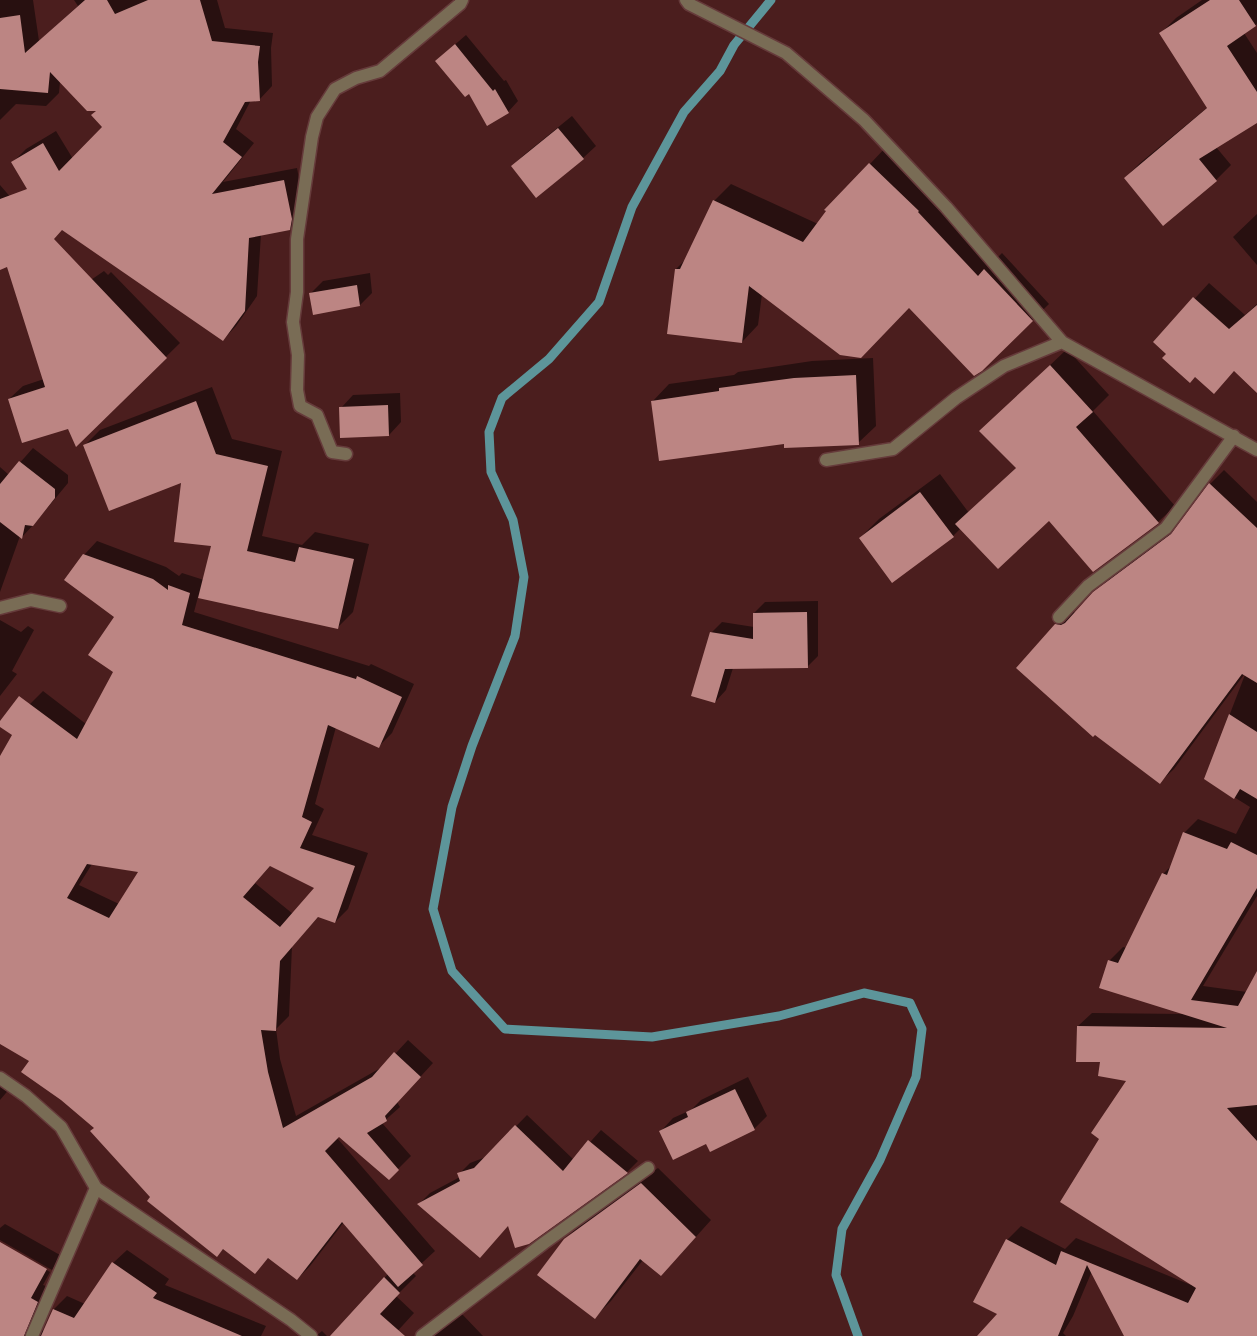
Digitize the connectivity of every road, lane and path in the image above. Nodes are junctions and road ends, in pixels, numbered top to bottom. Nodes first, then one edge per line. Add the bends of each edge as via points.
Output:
1 (462, 0) edge
2 (686, 0) edge
3 (1062, 342) junction
4 (1234, 436) junction
5 (1257, 450) edge
6 (346, 454) dead end
7 (826, 460) dead end
8 (60, 606) dead end
9 (0, 608) edge
10 (1059, 617) dead end
11 (0, 1078) edge
12 (648, 1168) dead end
13 (96, 1188) junction
14 (32, 1336) edge
15 (311, 1336) edge
16 (422, 1336) edge

1 - 6 street via 380,70 335,89 317,117 297,239 297,292 293,322 298,355 297,390 300,406 317,416 332,452
2 - 3 street via 786,53 864,120 946,207
3 - 4 street
3 - 7 street via 1004,366 956,398 893,449
4 - 5 street
4 - 10 street via 1166,528 1088,586
8 - 9 street via 31,600
11 - 13 street via 61,1127
12 - 16 street
13 - 14 street
13 - 15 street

